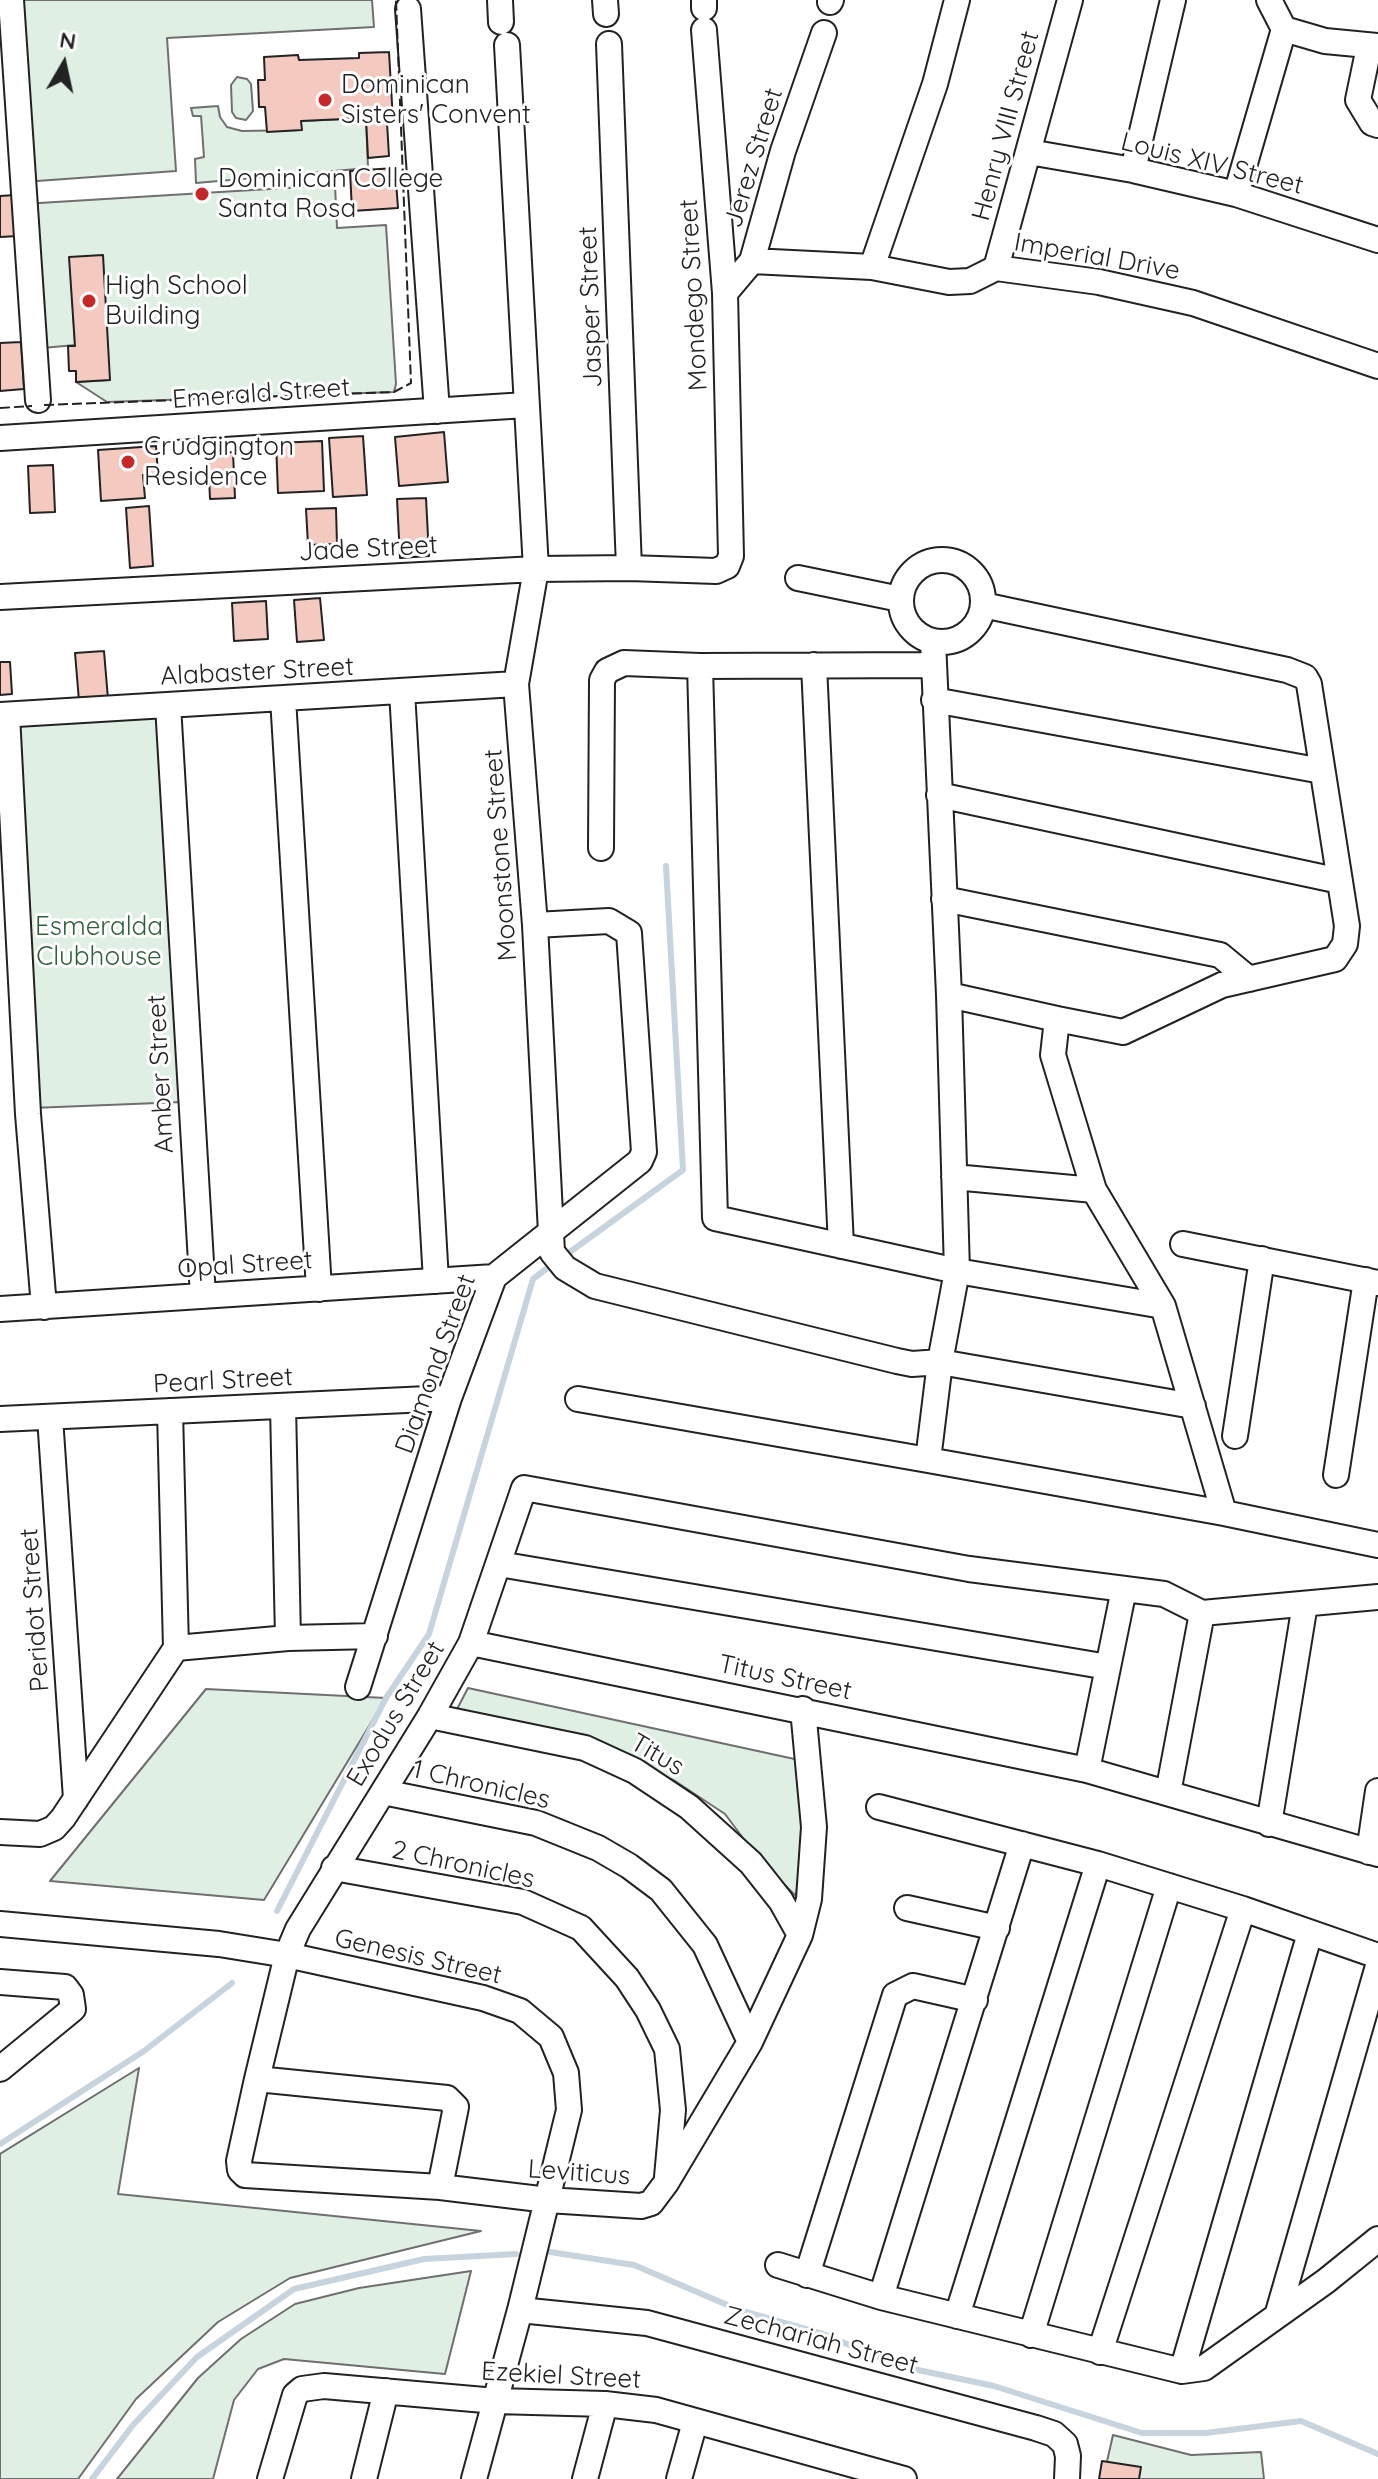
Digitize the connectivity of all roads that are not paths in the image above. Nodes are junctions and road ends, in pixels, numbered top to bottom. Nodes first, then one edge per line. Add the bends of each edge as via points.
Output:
1 (11, 0) edge
2 (957, 0) edge
3 (1070, 0) edge
4 (1173, 0) edge
5 (1269, 0) edge
6 (408, 9) dead end
7 (704, 13) edge
8 (503, 22) edge
9 (1284, 29) junction
10 (824, 33) dead end
11 (609, 44) dead end
12 (1374, 47) edge
13 (9, 110) edge
14 (1378, 125) edge
15 (1029, 152) junction
16 (1133, 170) junction
17 (1236, 194) junction
18 (1378, 240) edge
19 (752, 261) junction
20 (872, 267) junction
21 (996, 268) junction
22 (725, 293) junction
23 (1378, 366) edge
24 (38, 400) dead end
25 (526, 405) junction
26 (437, 411) junction
27 (0, 438) edge
28 (731, 556) joint
29 (629, 568) junction
30 (536, 569) junction
31 (798, 578) dead end
32 (0, 597) edge
33 (900, 599) junction
34 (983, 605) junction
35 (933, 653) junction
36 (814, 665) junction
37 (700, 666) junction
38 (516, 684) junction
39 (402, 691) junction
40 (283, 698) junction
41 (934, 700) junction
42 (168, 705) junction
43 (3, 715) edge
44 (1322, 771) junction
45 (939, 795) junction
46 (601, 848) dead end
47 (1340, 881) junction
48 (944, 899) junction
49 (535, 925) junction
50 (1249, 979) junction
51 (949, 995) junction
52 (1057, 1019) junction
53 (954, 1177) junction
54 (1094, 1190) junction
55 (551, 1232) junction
56 (1183, 1244) dead end
57 (841, 1246) junction
58 (1262, 1259) junction
59 (957, 1271) junction
60 (494, 1277) junction
61 (436, 1281) junction
62 (1372, 1282) edge
63 (319, 1289) junction
64 (203, 1296) junction
65 (1163, 1306) junction
66 (44, 1307) junction
67 (0, 1309) edge
68 (940, 1362) junction
69 (449, 1398) junction
70 (578, 1399) dead end
71 (283, 1406) junction
72 (1193, 1406) junction
73 (170, 1411) junction
74 (50, 1417) junction
75 (0, 1419) edge
76 (1235, 1436) dead end
77 (928, 1460) junction
78 (1336, 1475) dead end
79 (1224, 1513) junction
80 (1378, 1545) edge
81 (499, 1564) junction
82 (1124, 1589) junction
83 (1378, 1597) edge
84 (1305, 1604) junction
85 (1202, 1613) junction
86 (375, 1636) junction
87 (288, 1638) junction
88 (471, 1643) junction
89 (176, 1648) junction
90 (1108, 1667) junction
91 (358, 1687) dead end
92 (803, 1709) junction
93 (430, 1716) junction
94 (1087, 1770) junction
95 (1378, 1791) edge
96 (383, 1792) junction
97 (1168, 1793) junction
98 (76, 1799) junction
99 (879, 1807) dead end
100 (1269, 1824) junction
101 (0, 1832) edge
102 (1022, 1844) junction
103 (1374, 1853) edge
104 (1098, 1864) junction
105 (334, 1868) junction
106 (1169, 1886) junction
107 (907, 1908) dead end
108 (1243, 1909) junction
109 (0, 1924) edge
110 (997, 1928) junction
111 (1310, 1933) junction
112 (800, 1935) junction
113 (287, 1955) junction
114 (1378, 1956) edge
115 (1378, 1966) edge
116 (0, 1982) edge
117 (975, 2000) junction
118 (750, 2042) junction
119 (0, 2069) edge
120 (257, 2079) junction
121 (666, 2183) junction
122 (440, 2187) junction
123 (548, 2200) junction
124 (1378, 2238) edge
125 (778, 2265) dead end
126 (807, 2275) junction
127 (881, 2297) junction
128 (520, 2310) junction
129 (957, 2316) junction
130 (1277, 2316) junction
131 (1031, 2335) junction
132 (1100, 2352) junction
133 (1182, 2371) junction
134 (386, 2391) junction
135 (496, 2401) junction
136 (605, 2404) junction
137 (695, 2422) junction
138 (270, 2479) edge
139 (364, 2479) edge
140 (474, 2479) edge
141 (585, 2479) edge
142 (679, 2479) edge
143 (904, 2479) edge
144 (1067, 2479) edge

1 - 13 street
2 - 20 street via 935,84
3 - 15 street, Henry VIII Street
4 - 16 street
5 - 9 street
6 - 26 street
7 - 22 street, Mondego Street
8 - 25 street, Moonstone Street
9 - 12 street
9 - 17 street
10 - 19 street, Jerez Street
11 - 29 street, Jasper Street
12 - 14 street via 1358,100
13 - 24 street
15 - 16 street, Louis XIV Street
15 - 21 street, Henry VIII Street
16 - 17 street, Louis XIV Street
17 - 18 street, Louis XIV Street
19 - 20 street, Imperial Drive
19 - 22 street, Jerez Street
20 - 21 street, Imperial Drive via 949,282 970,281
21 - 23 street, Imperial Drive via 1099,282 1193,303
22 - 28 street, Mondego Street
25 - 26 street, Emerald Street
25 - 30 street, Moonstone Street
26 - 27 street, Emerald Street
28 - 29 street, Jade Street via 727,566 716,571
29 - 30 street, Jade Street
30 - 32 street, Jade Street
30 - 38 street, Moonstone Street
31 - 33 street
33 - 34 street via 918,567 936,560 971,571 981,587
33 - 35 street via 904,617
34 - 35 street via 974,627
34 - 44 street via 1305,677
35 - 36 street
35 - 41 street
36 - 37 street
36 - 57 street
37 - 46 street via 624,663 607,671 602,680
37 - 57 street via 715,1218
38 - 39 street, Alabaster Street
38 - 49 street, Moonstone Street
39 - 40 street, Alabaster Street
39 - 61 street
40 - 42 street, Alabaster Street
40 - 63 street
41 - 44 street
41 - 45 street
42 - 43 street, Alabaster Street
42 - 64 street, Amber Street
43 - 66 street
44 - 47 street
45 - 47 street
45 - 48 street
47 - 50 street via 1347,926 1345,944 1335,959
48 - 50 street via 1220,955
48 - 51 street
49 - 55 street, Moonstone Street
49 - 55 street, Diamond Street via 609,921 629,933 645,1140 640,1161
50 - 52 street via 1222,985 1123,1032
51 - 52 street
51 - 53 street
52 - 54 street via 1053,1055
53 - 54 street
53 - 59 street
54 - 65 street
55 - 60 street, Diamond Street
55 - 68 street, Moonstone Street via 552,1252 565,1268 595,1286 897,1361
56 - 58 street
57 - 59 street
58 - 62 street
58 - 76 street
59 - 65 street
59 - 68 street
60 - 61 street, Opal Street
60 - 69 street, Diamond Street
61 - 63 street, Opal Street
62 - 78 street
63 - 64 street, Opal Street
64 - 66 street, Opal Street
65 - 72 street
66 - 67 street, Opal Street
68 - 72 street, Moonstone Street
68 - 77 street
69 - 71 street, Pearl Street
69 - 86 street, Diamond Street
70 - 77 street
71 - 73 street, Pearl Street
71 - 87 street
72 - 79 street
73 - 74 street, Pearl Street
73 - 89 street
74 - 75 street, Pearl Street
74 - 98 street, Peridot Street
77 - 79 street
79 - 80 street
81 - 82 street, Exodus Street via 524,1488 969,1569
81 - 88 street, Exodus Street
81 - 90 street
82 - 85 street via 1164,1594
82 - 90 street
83 - 84 street
84 - 85 street
84 - 100 street
85 - 97 street
86 - 87 street
86 - 91 street, Diamond Street
87 - 89 street
88 - 92 street, Titus Street
88 - 93 street, Exodus Street
89 - 98 street
90 - 94 street
92 - 94 street, Titus Street
92 - 112 street, Leviticus via 814,1827 809,1899
93 - 96 street, Exodus Street
93 - 112 street, Titus via 585,1748 635,1771 689,1807 751,1863
94 - 97 street, Titus Street
95 - 103 street
96 - 105 street, Exodus Street
96 - 118 street, 1 Chronicles via 536,1823 629,1866 661,1890 705,1945
97 - 100 street, Titus Street
98 - 101 street via 54,1828 40,1834
99 - 102 street
100 - 103 street, Titus Street
102 - 104 street
102 - 110 street
104 - 106 street
104 - 129 street
105 - 113 street, Exodus Street
105 - 121 street, 2 Chronicles via 523,1902 581,1928 627,1978 667,2049 673,2110
106 - 108 street
106 - 131 street
107 - 110 street
108 - 111 street
108 - 132 street
109 - 113 street, Genesis Street
110 - 117 street
111 - 114 street
111 - 133 street
112 - 118 street, Leviticus
113 - 120 street, Leviticus
113 - 123 street, Genesis Street via 483,1998 520,2011 551,2037 566,2073 569,2110
115 - 130 street
116 - 119 street via 65,1987 73,2009
117 - 126 street via 913,1986 895,1995
117 - 127 street
118 - 121 street, Leviticus
120 - 122 street via 447,2098 456,2107
120 - 122 street, Leviticus via 239,2161 245,2175
121 - 123 street, Leviticus via 651,2203 641,2206
122 - 123 street, Leviticus
123 - 128 street, Genesis Street
124 - 130 street
125 - 126 street
126 - 127 street
127 - 129 street
128 - 135 street, Genesis Street
128 - 144 street, Zechariah Street via 647,2323 1036,2428 1065,2444
129 - 131 street
130 - 133 street via 1204,2368
131 - 132 street
132 - 133 street
134 - 135 street, Ezekiel Street
134 - 138 street, Ezekiel Street via 302,2389 290,2405
134 - 139 street
135 - 136 street, Ezekiel Street
135 - 140 street, Genesis Street
136 - 137 street, Ezekiel Street via 656,2410
136 - 141 street
137 - 142 street
137 - 143 street, Ezekiel Street

